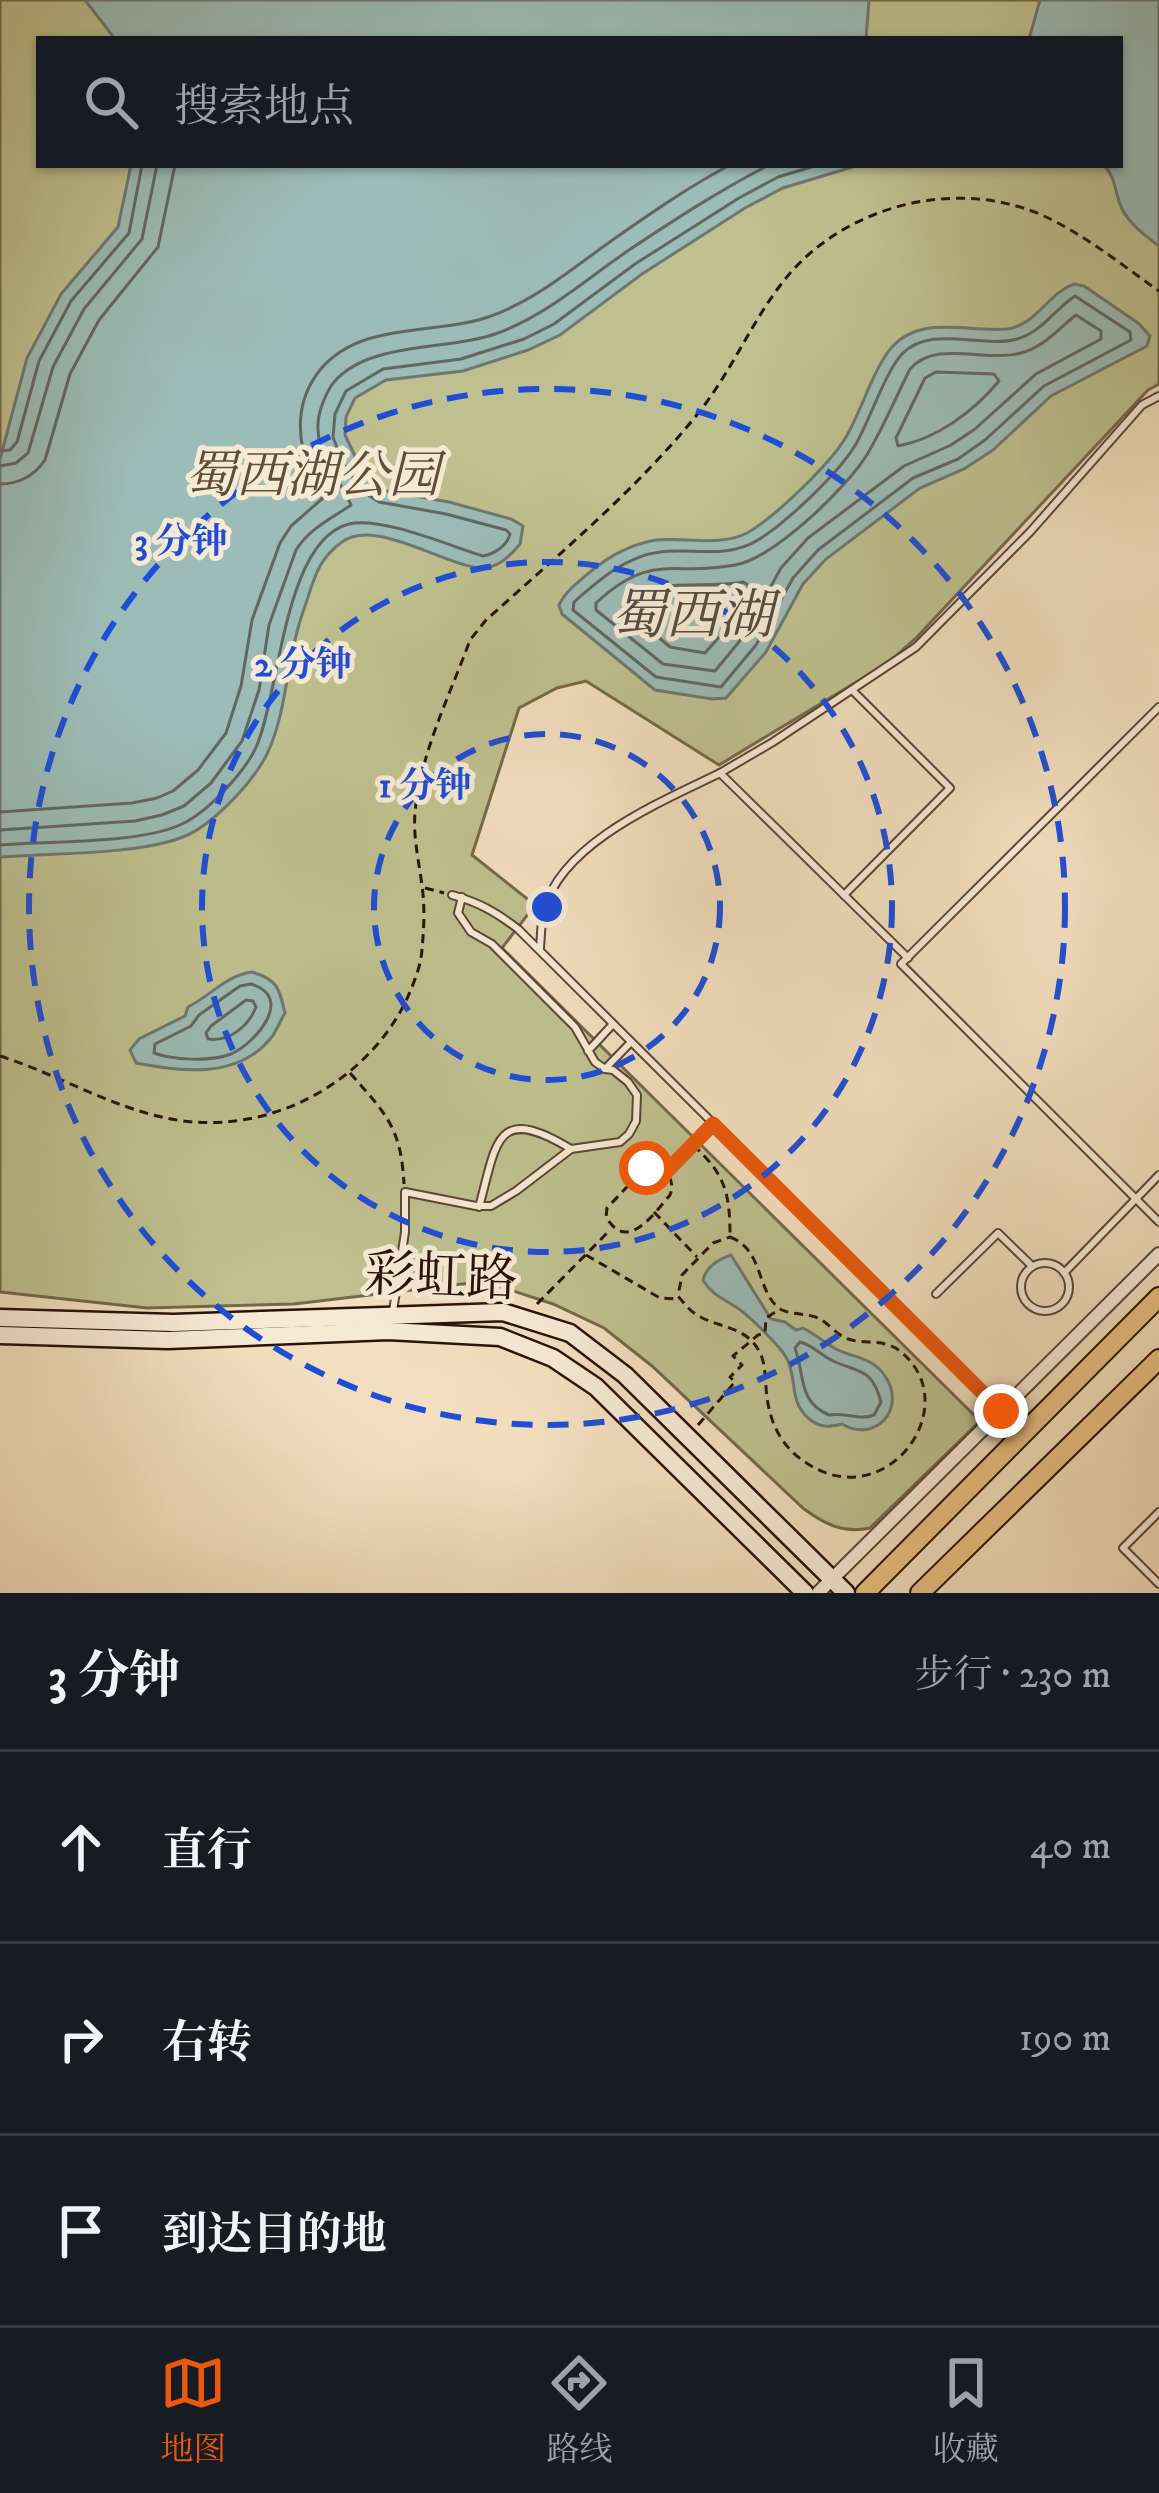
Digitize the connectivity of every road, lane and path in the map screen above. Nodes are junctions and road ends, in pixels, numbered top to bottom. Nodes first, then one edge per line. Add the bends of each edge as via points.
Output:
1 (1159, 291) edge
2 (1159, 396) edge
3 (853, 691) junction
4 (1159, 707) edge
5 (720, 773) junction
6 (423, 888) junction
7 (452, 895) joint
8 (844, 895) junction
9 (462, 897) junction
10 (540, 951) junction
11 (908, 958) junction
12 (614, 1024) junction
13 (631, 1042) junction
14 (588, 1051) junction
15 (0, 1056) edge
16 (605, 1069) junction
17 (350, 1073) junction
18 (713, 1124) junction
19 (693, 1144) junction
20 (571, 1149) junction
21 (666, 1172) junction
22 (1159, 1175) edge
23 (405, 1192) junction
24 (479, 1207) junction
25 (654, 1212) junction
26 (1159, 1222) edge
27 (613, 1228) junction
28 (730, 1237) junction
29 (1159, 1254) edge
30 (586, 1255) junction
31 (698, 1258) junction
32 (1032, 1267) junction
33 (1064, 1273) junction
34 (936, 1294) dead end
35 (1159, 1297) edge
36 (680, 1299) junction
37 (780, 1309) junction
38 (393, 1314) junction
39 (0, 1318) edge
40 (523, 1318) junction
41 (0, 1334) edge
42 (752, 1342) junction
43 (1159, 1358) edge
44 (1001, 1411) junction
45 (1024, 1434) junction
46 (689, 1436) junction
47 (1159, 1512) edge
48 (1151, 1520) junction
49 (1159, 1527) edge
50 (832, 1579) junction
51 (1159, 1585) edge
52 (806, 1593) edge
53 (818, 1593) edge
54 (846, 1593) edge
55 (865, 1593) edge
56 (920, 1593) edge

1 - 6 path via 1054,221 970,197 896,206 817,247 772,298 696,417 470,640 420,786
2 - 3 lane via 916,647
3 - 5 lane
3 - 8 lane via 950,788
4 - 11 lane
5 - 8 lane
5 - 10 lane via 597,841 550,895
6 - 7 path
6 - 17 path via 414,984 393,1026
7 - 9 lane
8 - 11 lane
9 - 10 lane via 494,910
9 - 14 lane via 464,925 575,1027
10 - 12 lane
11 - 26 lane via 902,964
12 - 13 lane
12 - 14 lane
13 - 16 lane
13 - 18 lane
14 - 16 lane
15 - 17 path via 129,1107 199,1123 277,1112
16 - 20 lane via 637,1095 633,1129 615,1144
17 - 23 path via 397,1133
18 - 19 path
18 - 44 lane
19 - 21 path
19 - 28 path via 726,1186
20 - 24 lane via 497,1204
20 - 24 lane via 528,1128 505,1134
21 - 25 path via 672,1191
21 - 27 path via 646,1168 617,1195 607,1210
22 - 33 lane
23 - 24 lane
23 - 38 lane
25 - 27 path via 631,1232
25 - 31 path
27 - 30 path
28 - 31 path
28 - 37 path via 747,1248
29 - 44 street
30 - 36 path via 660,1298
30 - 40 path
31 - 36 path via 682,1275
32 - 33 lane via 1048,1263
32 - 33 lane via 1022,1295 1041,1311 1064,1301
32 - 34 lane via 998,1233
35 - 45 main road
36 - 42 path
37 - 42 path
37 - 42 path via 824,1320 845,1338 888,1343 908,1359 926,1405 902,1454 861,1478 826,1473 796,1455 772,1422
38 - 39 main road, 彩虹路 via 173,1323
38 - 40 main road, 彩虹路
40 - 46 main road, 彩虹路 via 570,1333
41 - 52 main road, 彩虹路 via 500,1337 554,1358 596,1387
42 - 46 path via 734,1357 742,1365 730,1377 735,1382
43 - 56 main road
44 - 45 lane
44 - 50 street
45 - 55 main road
46 - 50 main road, 彩虹路
47 - 48 lane
48 - 49 lane
48 - 51 lane via 1123,1548
50 - 53 street
50 - 54 main road, 彩虹路

